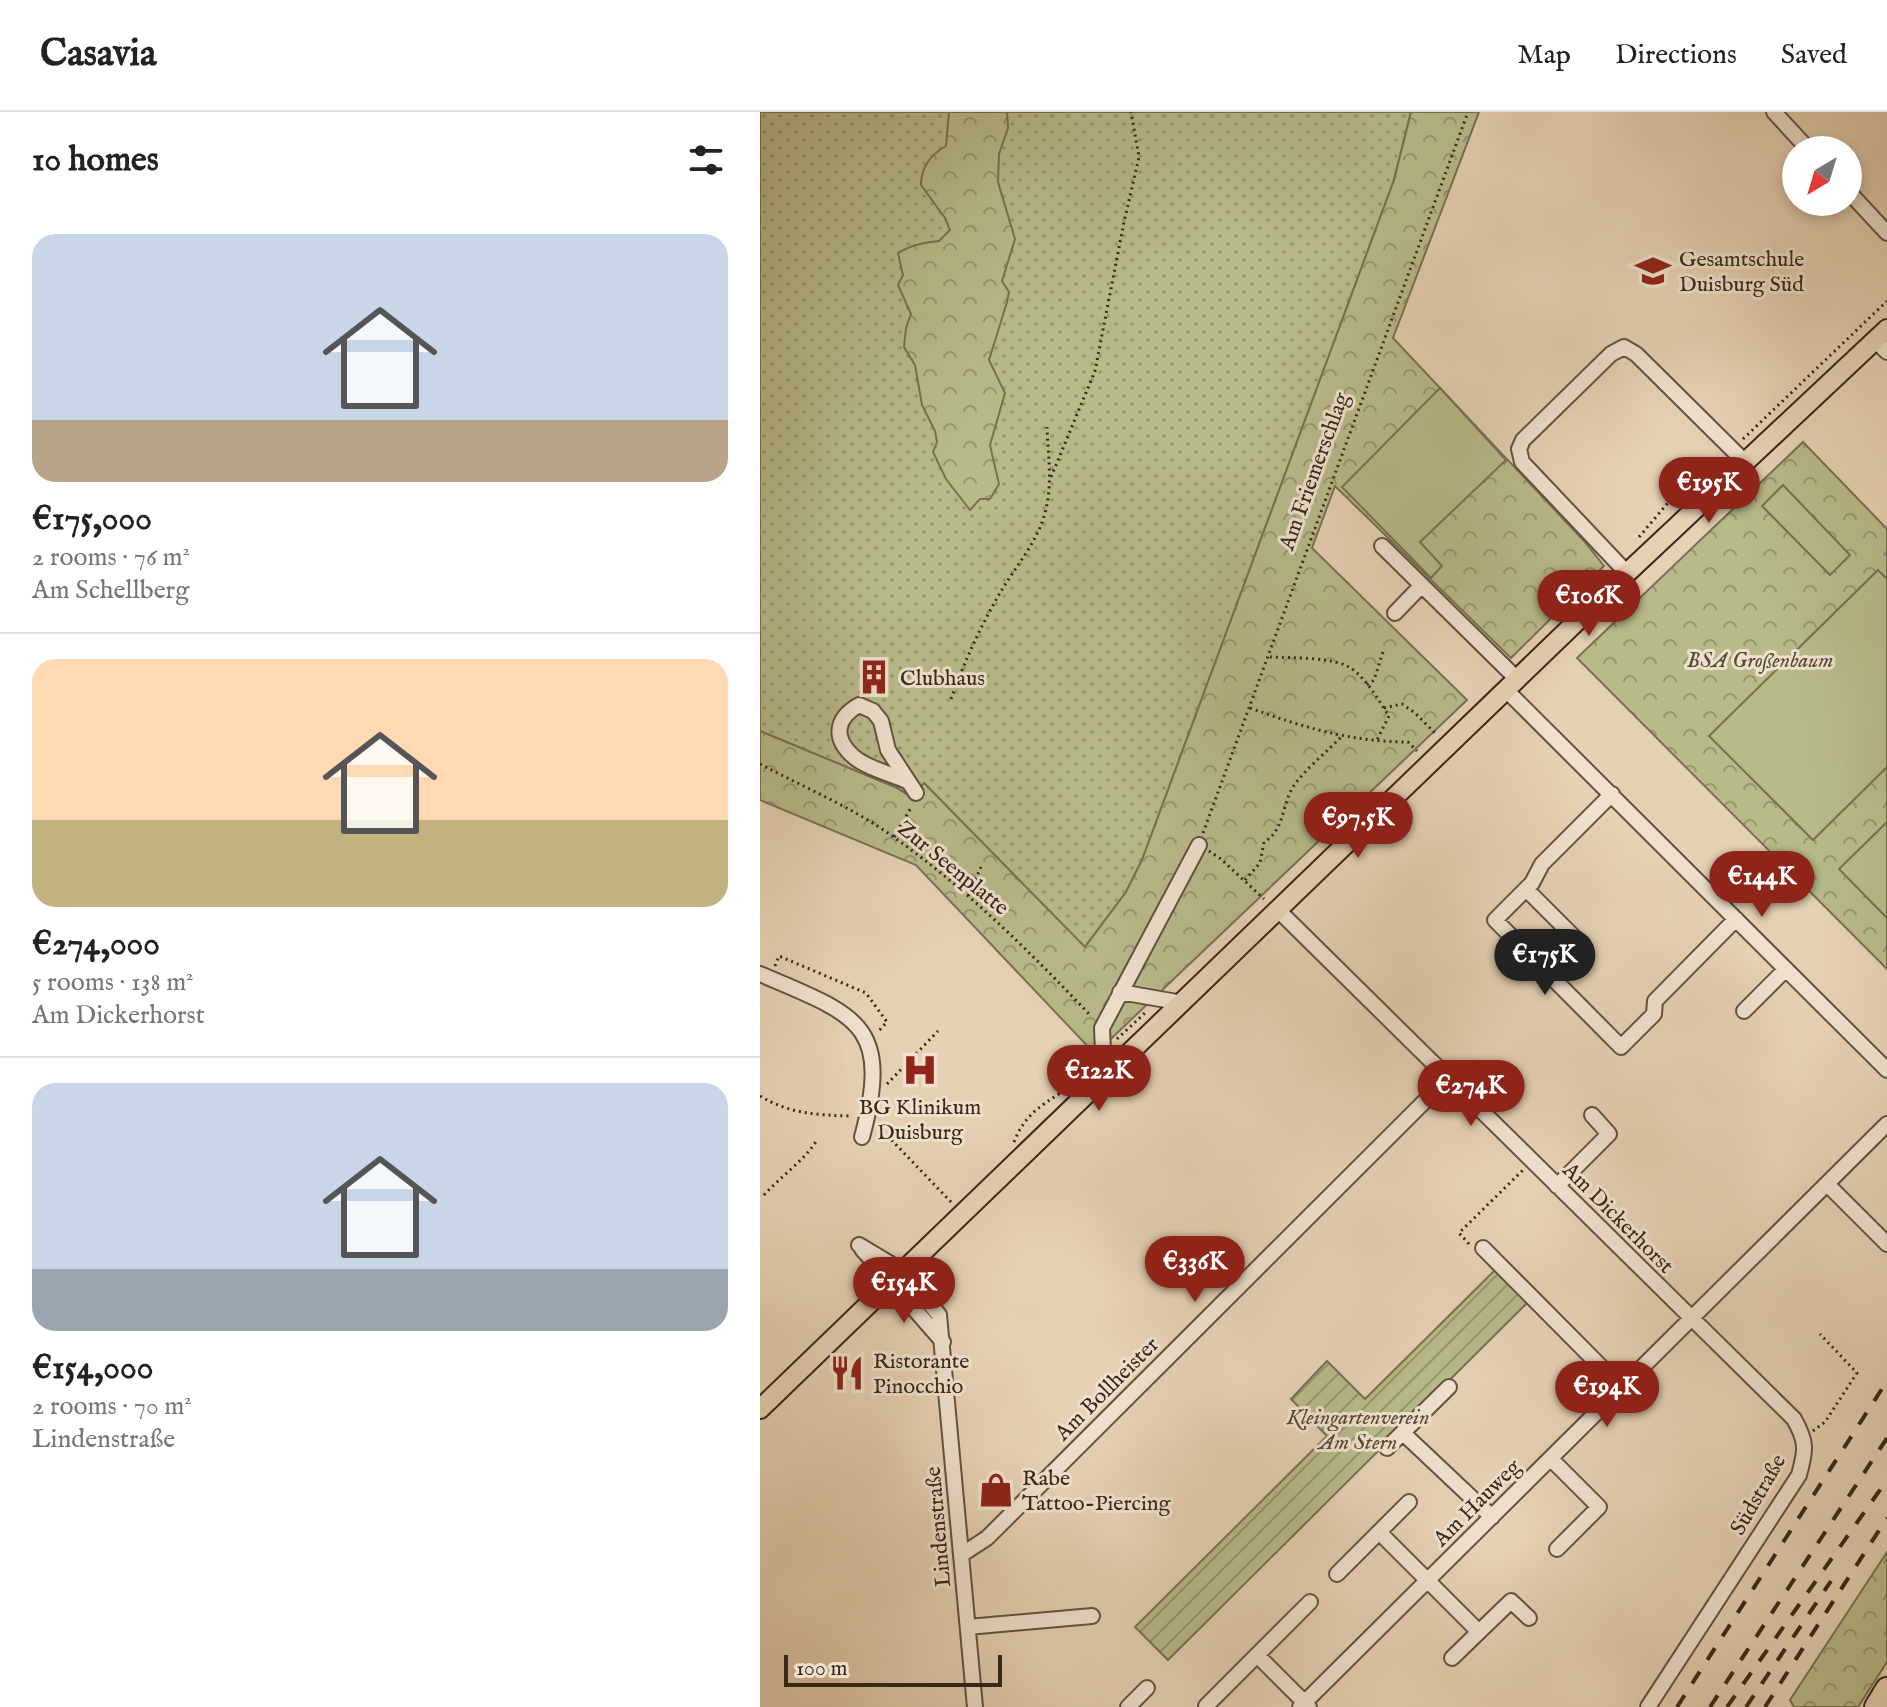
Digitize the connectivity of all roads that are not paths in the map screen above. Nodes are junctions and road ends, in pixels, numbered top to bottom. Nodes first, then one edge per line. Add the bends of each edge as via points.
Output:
1 (1774, 112) edge
2 (1796, 136) edge
3 (1862, 206) edge
4 (1887, 233) edge
5 (1883, 340) edge
6 (1745, 462) junction
7 (1382, 546) dead end
8 (1627, 573) junction
9 (1422, 585) junction
10 (1395, 613) dead end
11 (1511, 684) junction
12 (907, 781) junction
13 (917, 794) road end
14 (1612, 794) junction
15 (1199, 845) road end
16 (1526, 889) junction
17 (1271, 904) junction
18 (1736, 919) junction
19 (1786, 969) junction
20 (1547, 973) junction
21 (765, 976) edge
22 (1120, 992) junction
23 (1183, 1003) junction
24 (1744, 1011) dead end
25 (1114, 1069) junction
26 (1887, 1070) edge
27 (1448, 1078) junction
28 (1592, 1115) dead end
29 (1887, 1124) edge
30 (862, 1137) dead end
31 (1566, 1152) dead end
32 (1578, 1165) junction
33 (1827, 1184) junction
34 (1557, 1186) junction
35 (1887, 1244) edge
36 (1481, 1251) road end
37 (897, 1278) junction
38 (1693, 1319) junction
39 (1449, 1387) dead end
40 (1621, 1387) junction
41 (760, 1409) edge
42 (1403, 1433) junction
43 (1387, 1448) dead end
44 (1551, 1459) junction
45 (1409, 1502) dead end
46 (1492, 1517) junction
47 (1379, 1532) junction
48 (1557, 1549) dead end
49 (961, 1555) junction
50 (1337, 1574) dead end
51 (1428, 1580) junction
52 (1310, 1602) dead end
53 (1092, 1616) dead end
54 (1529, 1618) dead end
55 (968, 1627) junction
56 (1479, 1632) junction
57 (1257, 1655) junction
58 (1452, 1658) dead end
59 (1147, 1688) dead end
60 (1887, 1689) edge
61 (1206, 1706) edge
62 (1305, 1706) edge
63 (975, 1707) edge
64 (1128, 1707) edge
65 (1648, 1707) edge
66 (1876, 1707) edge

1 - 2 street
3 - 4 street
5 - 6 main road
6 - 8 main road
6 - 8 street via 1636,354 1624,347 1611,354 1519,449 1522,462
7 - 9 street
8 - 11 main road
9 - 10 street
9 - 11 street
11 - 14 street
11 - 17 main road
12 - 12 street via 873,711 859,705 847,712 839,734 845,747 855,758
12 - 13 street
14 - 16 street via 1542,864
14 - 18 street
15 - 22 street
16 - 20 street via 1495,920
16 - 20 street via 1579,942
17 - 23 main road
17 - 27 street, Am Dickerhorst
18 - 19 street
18 - 20 street via 1655,1001 1654,1014 1621,1047
19 - 24 street
19 - 26 street
21 - 30 street via 837,1009 869,1042 873,1071
22 - 23 street
22 - 25 street via 1102,1028 1103,1052
23 - 25 main road
25 - 37 main road
27 - 34 street, Am Dickerhorst
27 - 49 street, Am Bollheister via 987,1538
28 - 32 street via 1609,1134
29 - 33 street, Am Hauweg
31 - 32 street
32 - 34 street
33 - 35 street
33 - 38 street, Am Hauweg
34 - 38 street, Am Dickerhorst
36 - 40 street
37 - 41 main road
37 - 49 street, Lindenstraße via 943,1343
38 - 40 street, Am Hauweg
38 - 65 street, Südstraße via 1794,1419 1805,1437 1805,1454 1799,1475
39 - 42 street
40 - 44 street, Am Hauweg
42 - 43 street
42 - 46 street
44 - 46 street, Am Hauweg
44 - 48 street via 1599,1507
45 - 47 street
46 - 51 street, Am Hauweg
47 - 50 street
47 - 51 street
49 - 55 street, Lindenstraße
51 - 56 street
51 - 62 street, Am Hauweg
52 - 57 street
53 - 55 street
54 - 56 street via 1511,1601
55 - 63 street, Lindenstraße
56 - 58 street
57 - 61 street
57 - 62 street
59 - 64 street
60 - 66 highway

